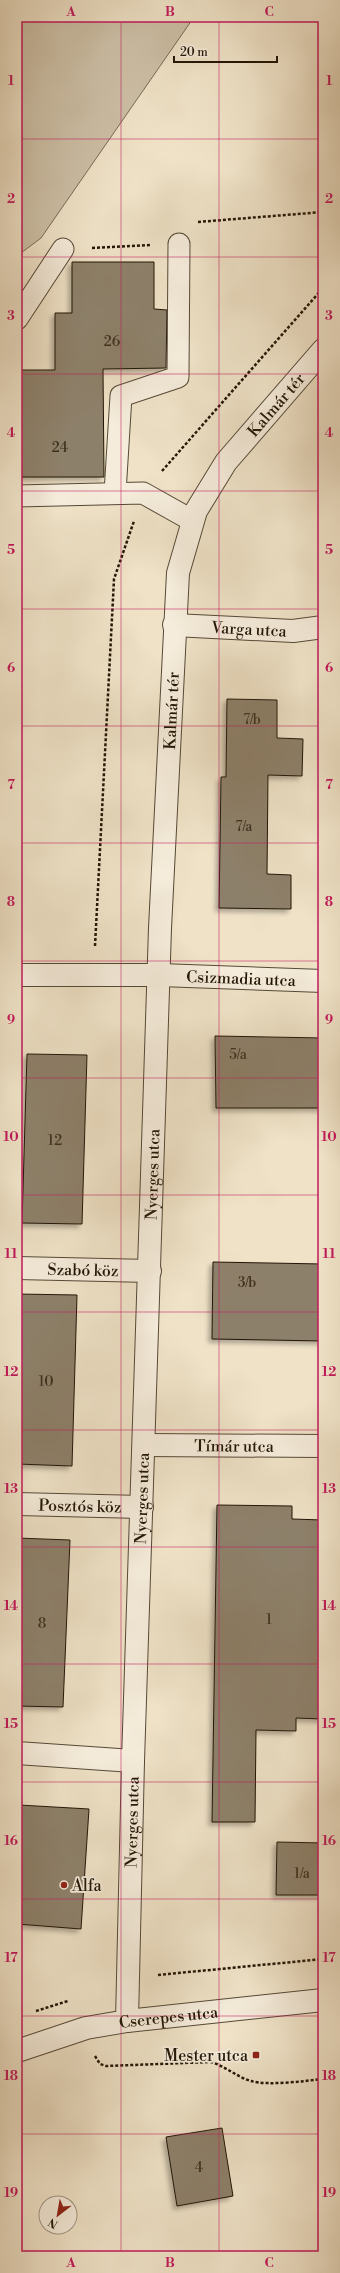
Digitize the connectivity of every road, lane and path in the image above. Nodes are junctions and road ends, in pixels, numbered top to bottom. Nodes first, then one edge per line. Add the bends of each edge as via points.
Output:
1 (323, 212) edge
2 (179, 244) junction
3 (63, 249) joint
4 (17, 319) edge
5 (323, 350) edge
6 (115, 493) junction
7 (17, 496) edge
8 (194, 521) junction
9 (174, 625) junction
10 (323, 627) edge
11 (17, 975) edge
12 (160, 975) junction
13 (323, 981) edge
14 (17, 1268) edge
15 (150, 1271) junction
16 (144, 1445) junction
17 (323, 1446) edge
18 (17, 1504) edge
19 (142, 1507) junction
20 (17, 1753) edge
21 (133, 1760) junction
22 (323, 1959) edge
23 (128, 1978) junction
24 (323, 2000) edge
25 (127, 2021) junction
26 (17, 2051) edge
27 (100, 2064) dead end
28 (323, 2079) edge

1 - 2 path via 179,223
2 - 3 path
2 - 6 lane via 178,378 120,396
3 - 4 lane
5 - 8 street, Kalmár tér via 226,462 196,511
6 - 7 lane
6 - 8 lane via 143,493
8 - 9 street, Kalmár tér via 178,573
9 - 10 street, Varga utca via 294,631
9 - 12 street, Kalmár tér
11 - 12 street
12 - 13 street, Csizmadia utca
12 - 15 street, Nyerges utca
14 - 15 street, Szabó köz
15 - 16 street, Nyerges utca
16 - 17 street, Tímár utca
16 - 19 street, Nyerges utca
18 - 19 street, Posztós köz
19 - 21 street, Nyerges utca
20 - 21 street
21 - 23 street, Nyerges utca
22 - 23 path
23 - 25 street, Nyerges utca
24 - 25 street, Cserepes utca
25 - 26 street, Cserepes utca via 86,2028
27 - 28 path via 106,2066 211,2062 256,2081

